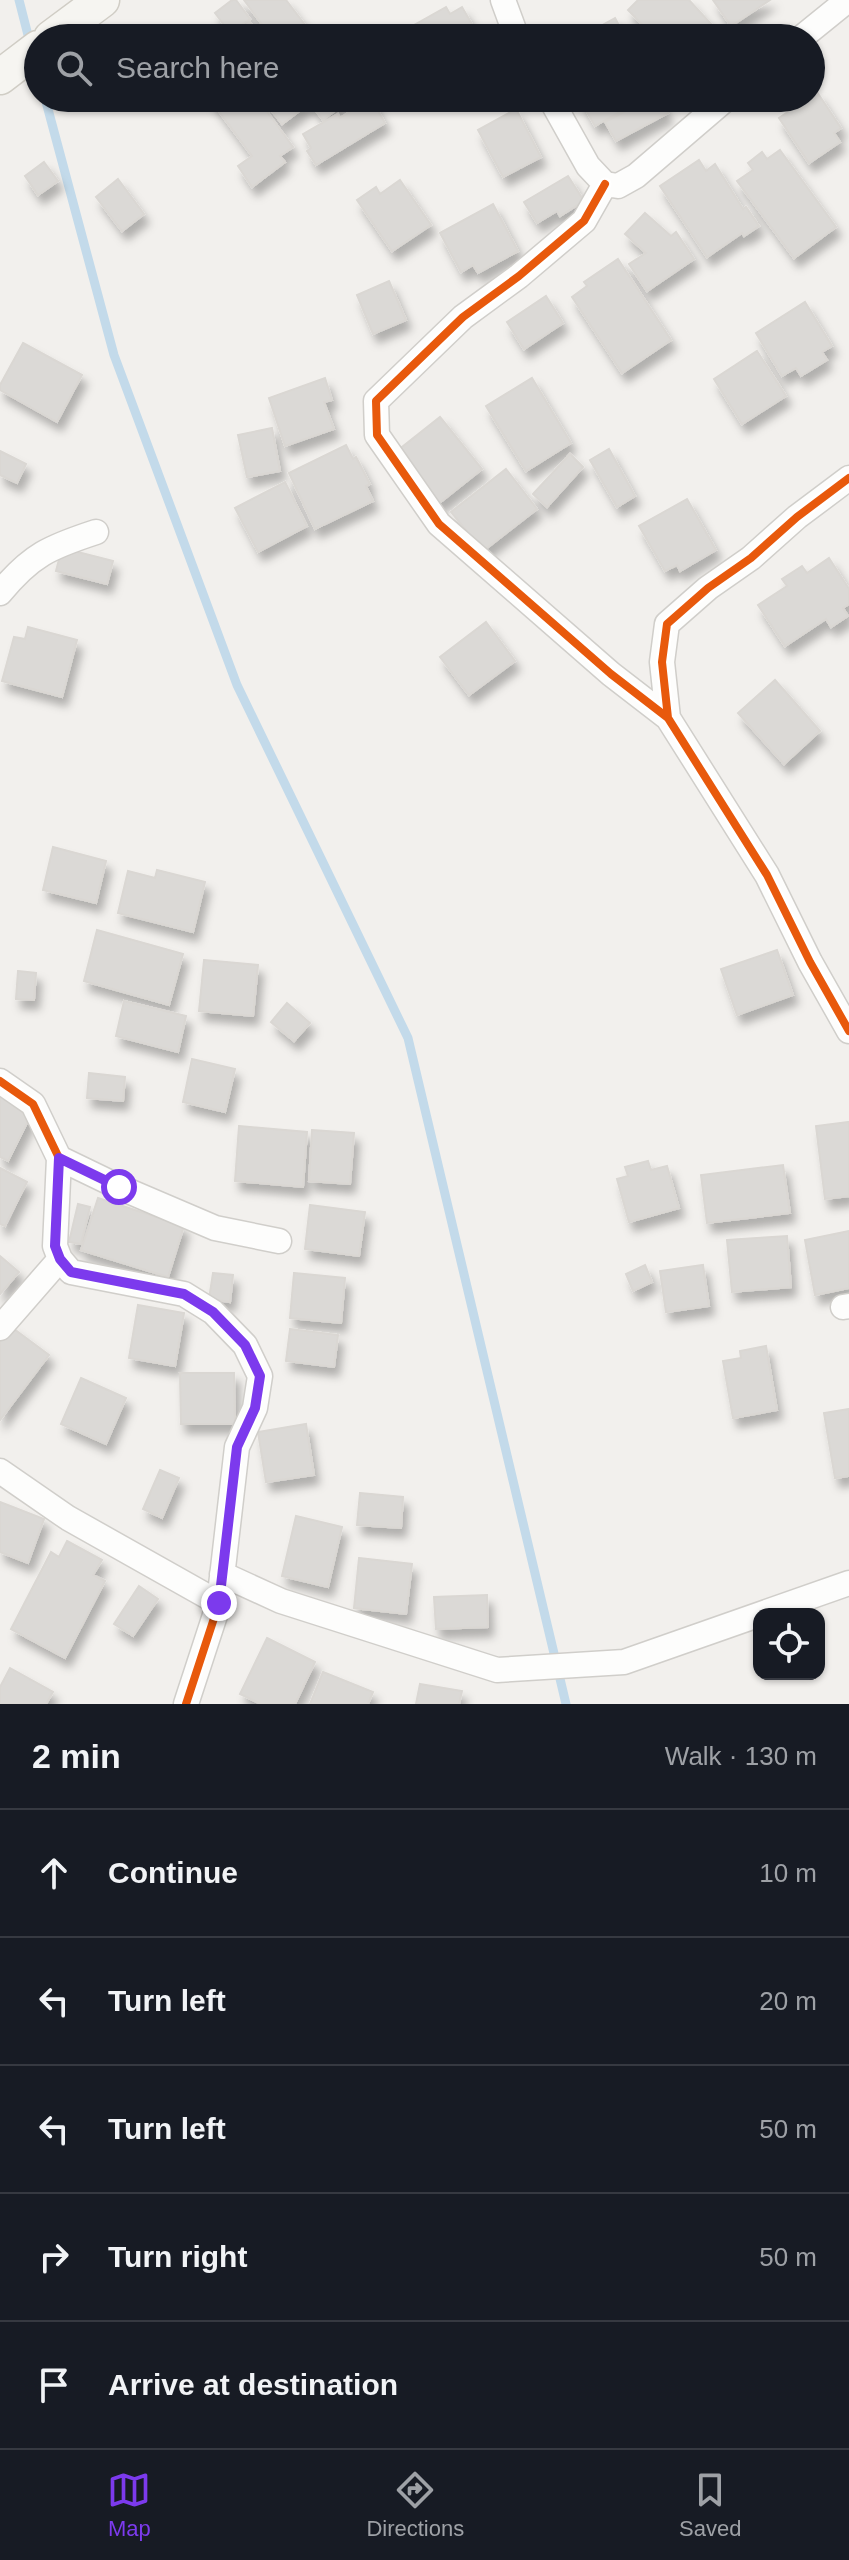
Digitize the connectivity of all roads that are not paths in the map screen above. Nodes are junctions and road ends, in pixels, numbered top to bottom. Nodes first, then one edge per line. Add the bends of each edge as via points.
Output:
1 (102, 0) edge
2 (503, 0) edge
3 (848, 0) edge
4 (70, 24) edge
5 (512, 24) edge
6 (818, 24) edge
7 (24, 59) edge
8 (0, 77) edge
9 (558, 112) edge
10 (711, 112) edge
11 (605, 184) junction
12 (847, 484) edge
13 (96, 532) dead end
14 (0, 593) edge
15 (668, 718) junction
16 (849, 1031) edge
17 (0, 1081) edge
18 (59, 1158) junction
19 (279, 1241) dead end
20 (60, 1259) junction
21 (0, 1328) edge
22 (0, 1471) edge
23 (222, 1574) junction
24 (849, 1583) edge
25 (219, 1603) junction
26 (186, 1704) edge

1 - 4 main road
2 - 5 street
3 - 6 street
7 - 8 main road
9 - 11 street via 588,166
10 - 11 street via 636,176 618,186
11 - 15 street via 584,221 463,317 376,401 377,435 439,524
12 - 15 street via 797,517 667,624 662,662
13 - 14 street via 51,547 17,572
15 - 16 street via 767,875
17 - 18 street via 33,1104
18 - 19 street via 215,1228
18 - 20 street via 55,1246
20 - 21 street
20 - 23 street via 71,1272 184,1294 213,1312 245,1345 260,1376 255,1408 237,1447
22 - 25 street via 68,1518
23 - 24 street via 281,1601 497,1670 624,1662
23 - 25 street
25 - 26 street

